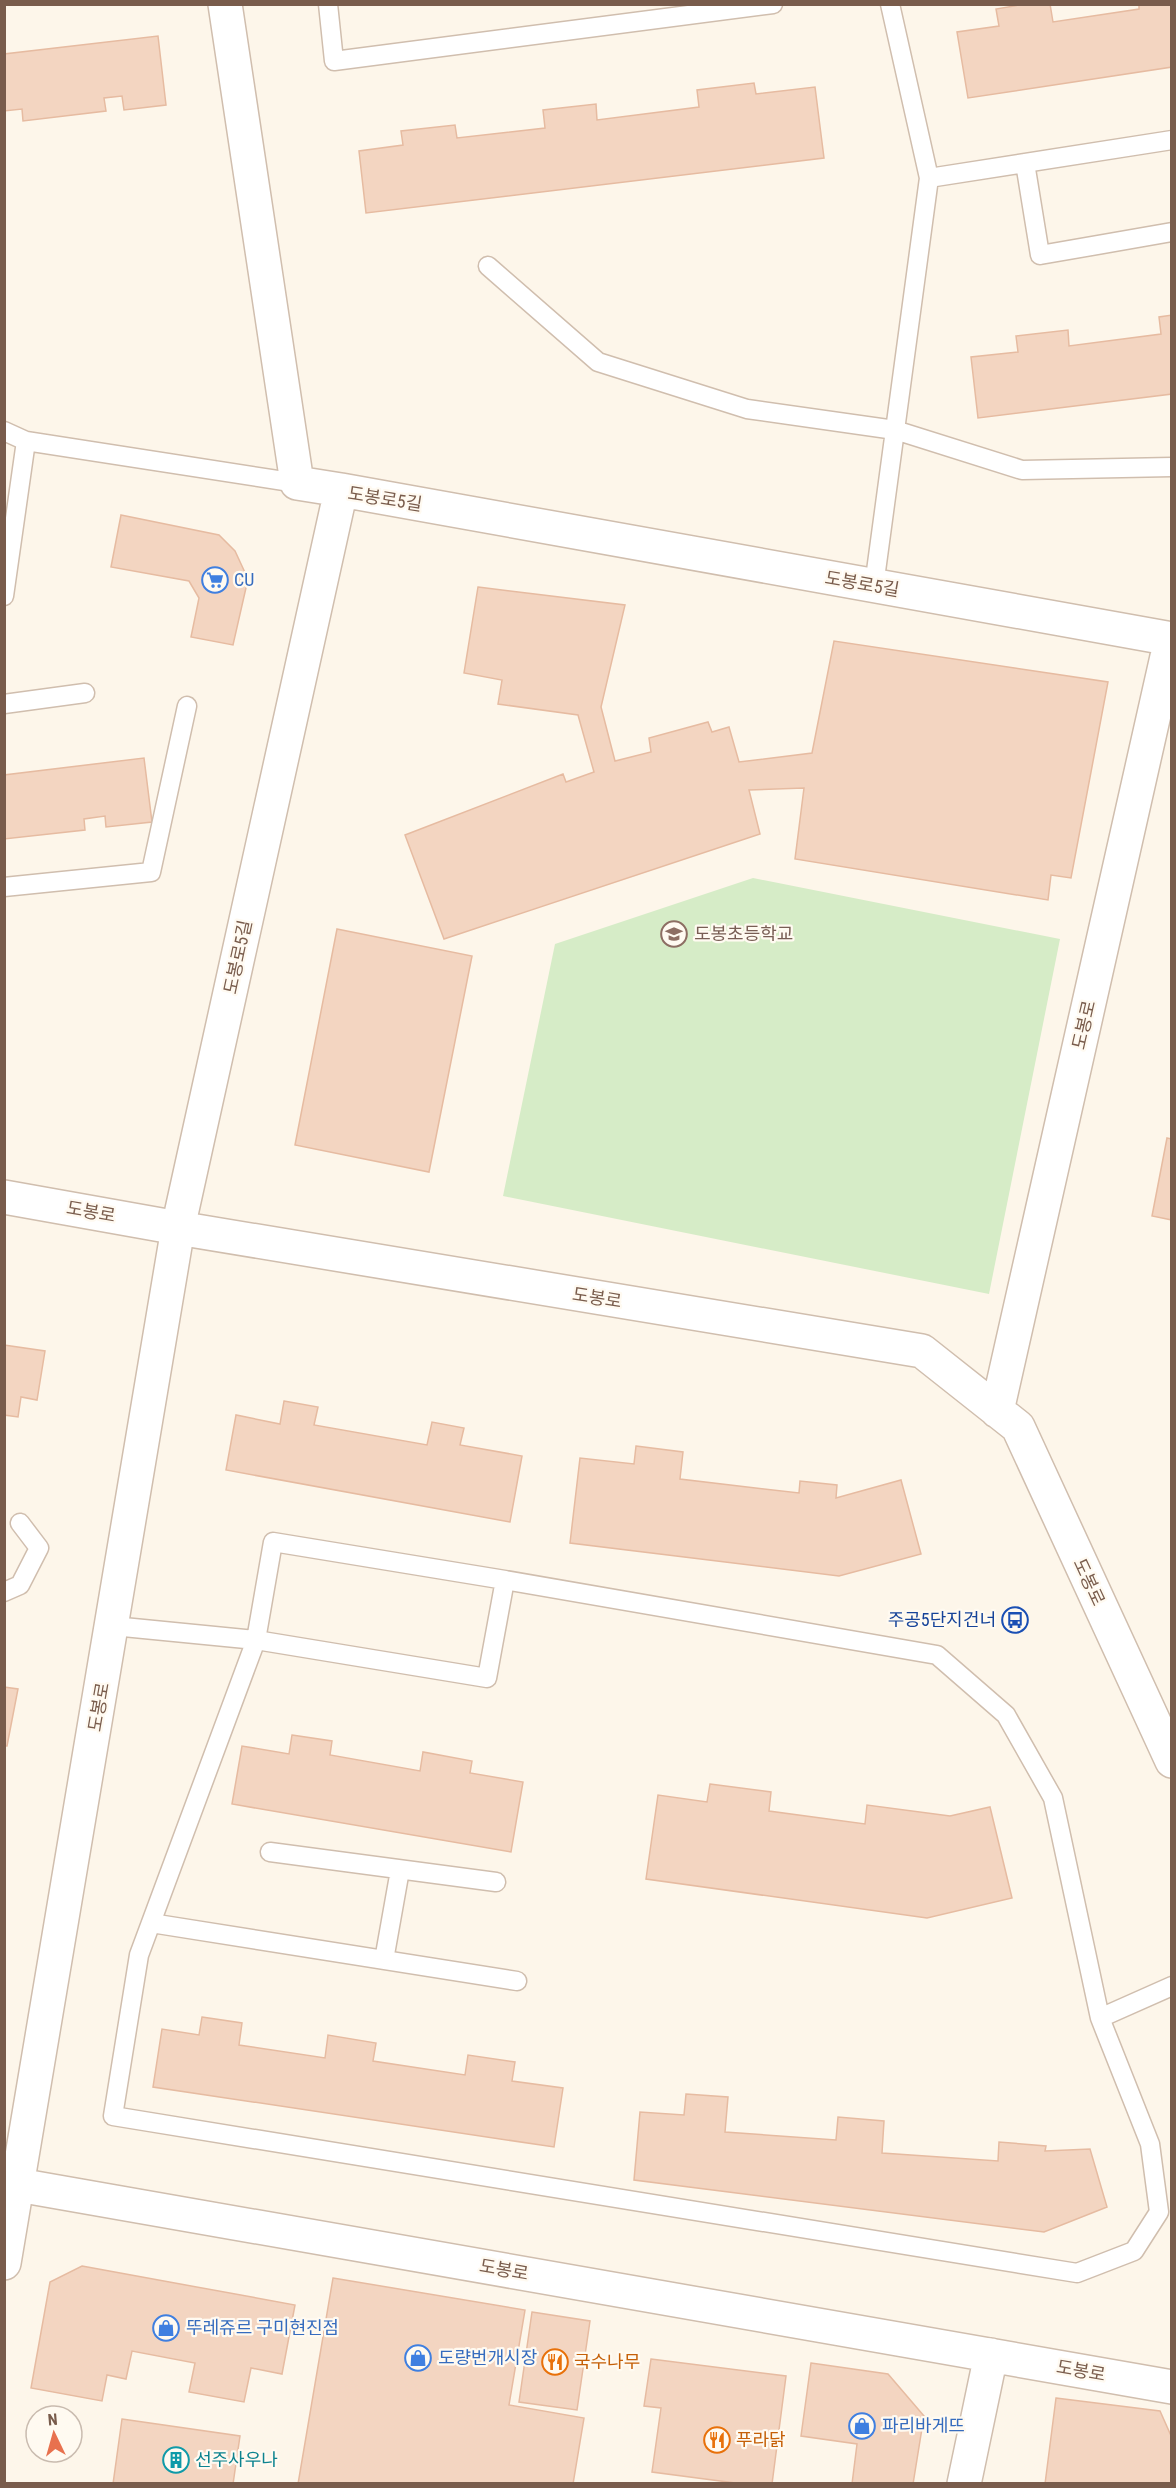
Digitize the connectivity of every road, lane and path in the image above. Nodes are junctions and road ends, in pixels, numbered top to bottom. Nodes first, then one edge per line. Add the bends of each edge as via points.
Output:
1 (225, 4) edge
2 (328, 4) edge
3 (773, 4) edge
4 (890, 4) edge
5 (1172, 140) edge
6 (1025, 163) junction
7 (929, 178) junction
8 (1172, 232) edge
9 (488, 266) dead end
10 (5, 428) edge
11 (896, 429) junction
12 (26, 441) junction
13 (1172, 467) edge
14 (297, 483) junction
15 (340, 490) junction
16 (874, 586) junction
17 (4, 596) edge
18 (1171, 639) edge
19 (85, 693) dead end
20 (4, 704) edge
21 (187, 706) dead end
22 (4, 887) edge
23 (4, 1197) edge
24 (178, 1228) junction
25 (997, 1411) junction
26 (20, 1523) dead end
27 (505, 1580) junction
28 (4, 1592) edge
29 (113, 1626) junction
30 (256, 1640) junction
31 (1172, 1761) edge
32 (270, 1852) dead end
33 (400, 1870) junction
34 (496, 1882) dead end
35 (151, 1923) junction
36 (384, 1960) junction
37 (517, 1981) dead end
38 (1172, 1986) edge
39 (1100, 2018) junction
40 (18, 2185) junction
41 (4, 2263) edge
42 (990, 2355) junction
43 (1172, 2387) edge
44 (964, 2484) edge

1 - 14 street
2 - 3 lane via 334,62
4 - 7 lane
5 - 6 lane
6 - 7 lane
6 - 8 lane via 1040,255
7 - 11 lane
9 - 11 lane via 598,362 747,409
10 - 12 lane
11 - 13 lane via 1022,470
11 - 16 lane
12 - 14 lane
12 - 17 lane
14 - 15 street
15 - 16 street, 도봉로5길
15 - 24 street, 도봉로5길
16 - 18 street, 도봉로5길
18 - 25 street, 도봉로
19 - 20 lane
21 - 22 lane via 150,872
23 - 24 street, 도봉로
24 - 25 street, 도봉로 via 922,1352
24 - 29 street, 도봉로
25 - 31 street, 도봉로 via 1018,1427
26 - 28 lane via 39,1548 20,1585
27 - 30 lane via 487,1678
27 - 30 lane via 273,1542
27 - 39 lane via 937,1655 1006,1715 1053,1798
29 - 30 lane
29 - 40 street, 도봉로
30 - 35 lane
32 - 33 lane
33 - 34 lane
33 - 36 lane
35 - 36 lane
35 - 39 lane via 140,1955 113,2116 1077,2273 1134,2251 1159,2212 1150,2144
36 - 37 lane
38 - 39 lane
40 - 41 street, 도봉로
40 - 42 street, 도봉로
42 - 43 street, 도봉로
42 - 44 street

